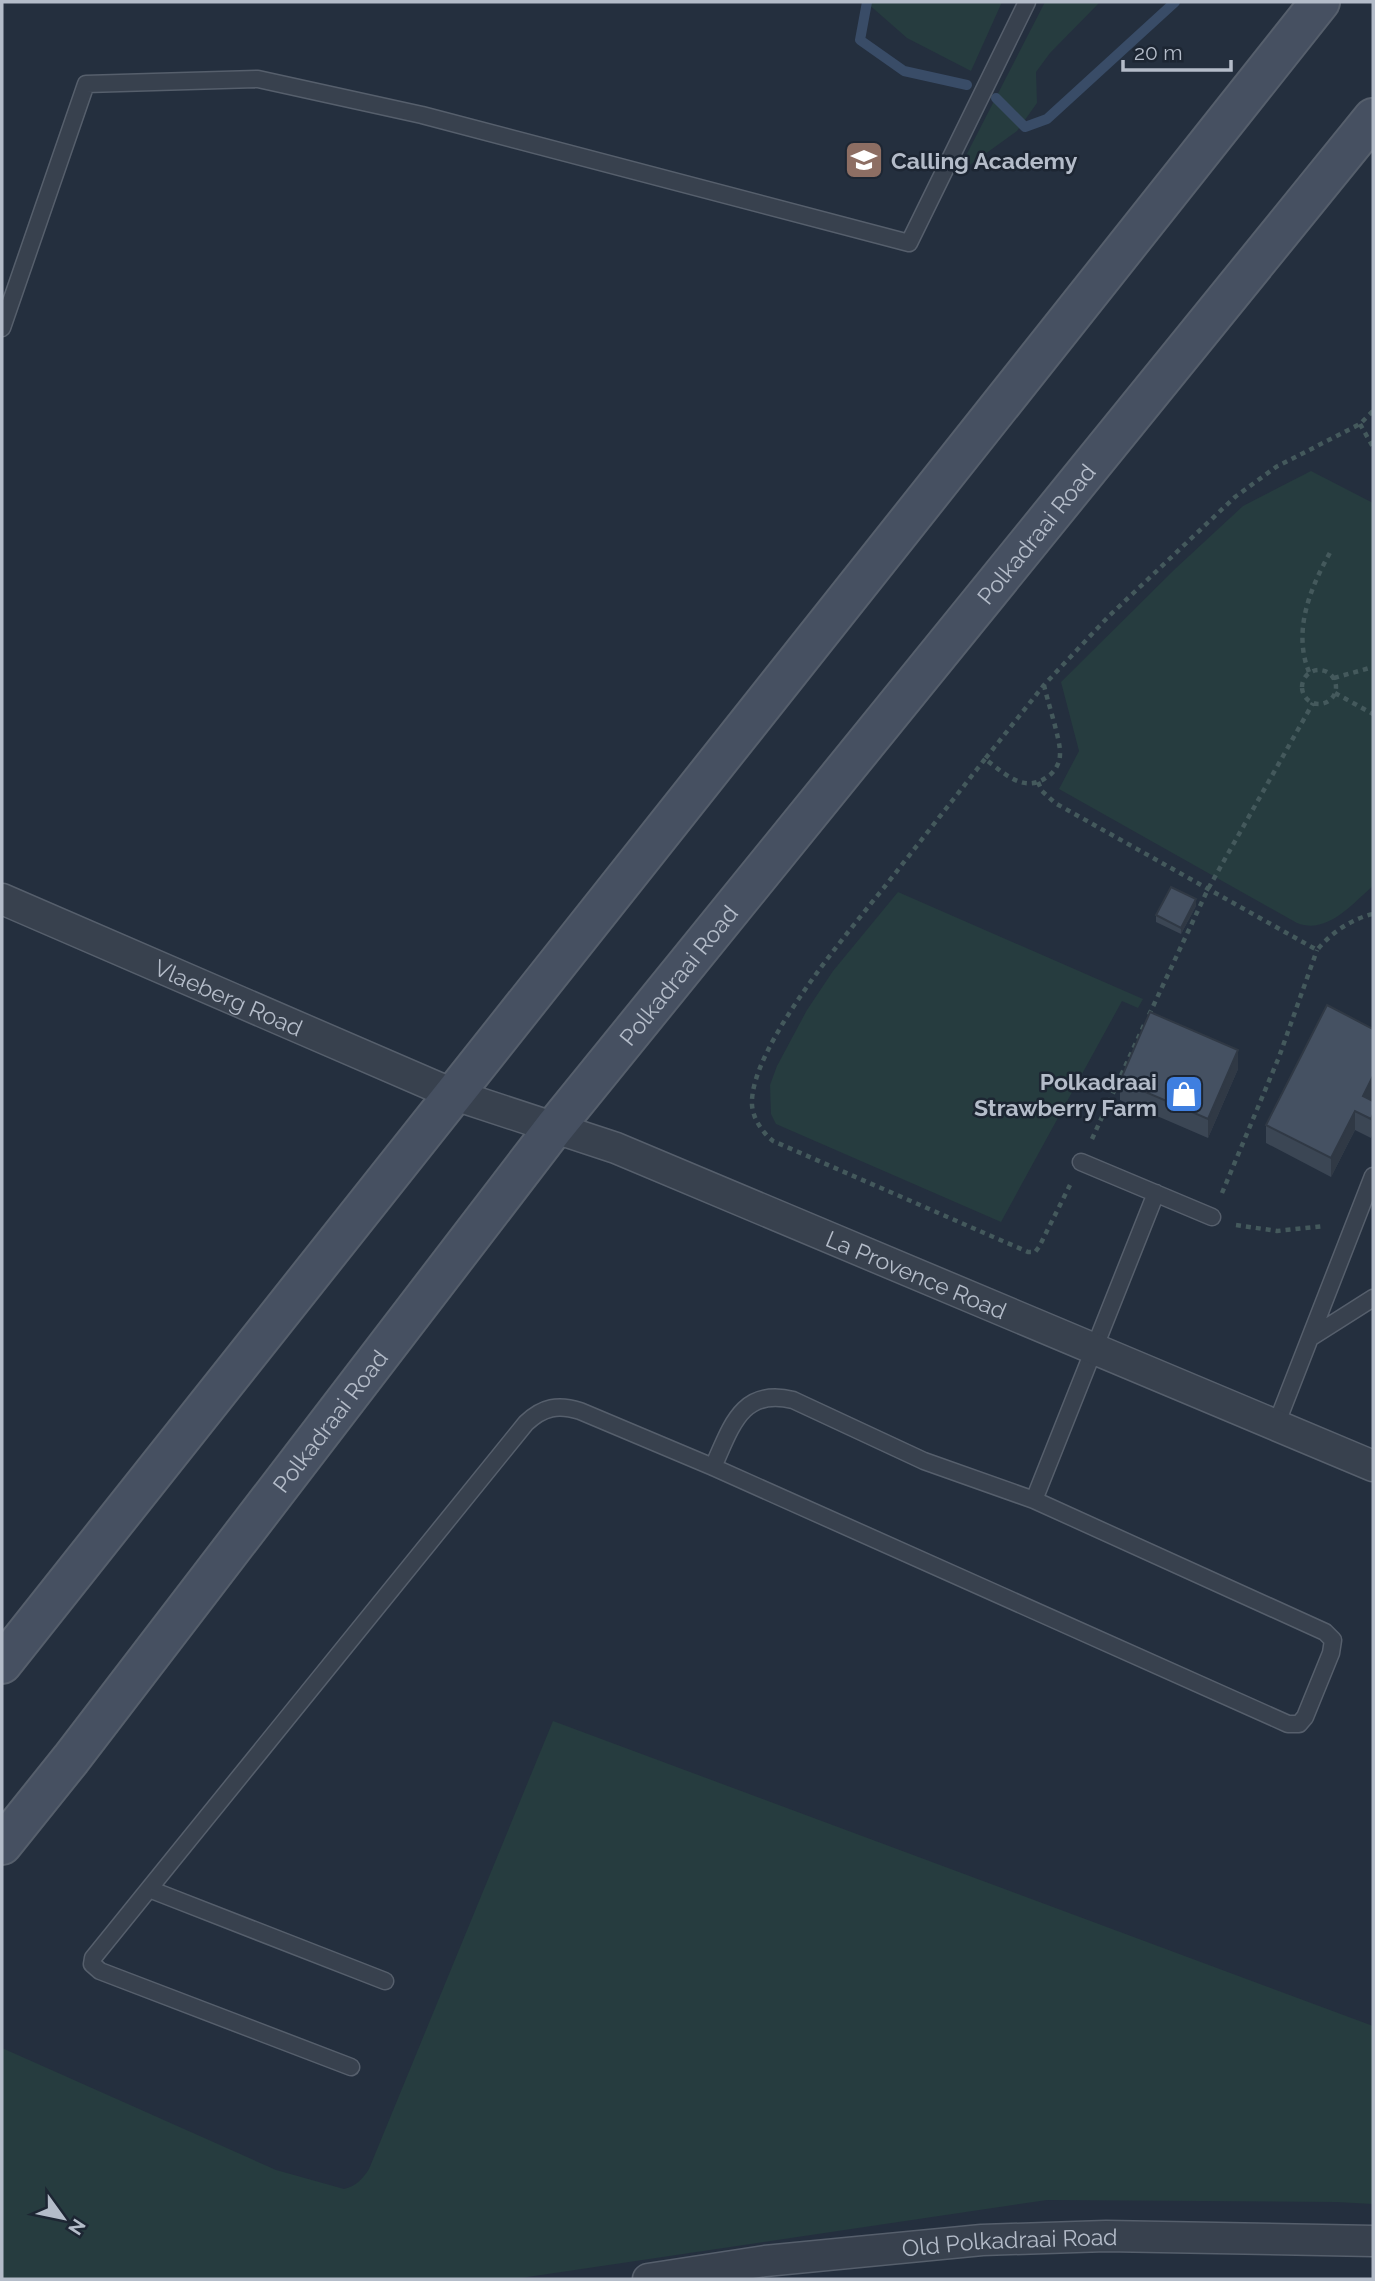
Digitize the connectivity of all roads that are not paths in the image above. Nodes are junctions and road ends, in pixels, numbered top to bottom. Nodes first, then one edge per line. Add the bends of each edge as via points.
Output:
1 (1027, 2) edge
2 (1320, 2) edge
3 (1373, 118) edge
4 (2, 328) edge
5 (2, 899) edge
6 (455, 1095) junction
7 (554, 1128) junction
8 (1081, 1162) road end
9 (1373, 1176) edge
10 (1156, 1193) junction
11 (1212, 1217) road end
12 (1373, 1298) edge
13 (1310, 1338) junction
14 (1096, 1349) junction
15 (1276, 1425) junction
16 (1373, 1466) edge
17 (713, 1467) junction
18 (1034, 1500) junction
19 (2, 1664) edge
20 (2, 1845) edge
21 (149, 1889) junction
22 (385, 1981) dead end
23 (351, 2067) dead end
24 (1373, 2241) edge
25 (648, 2279) edge

1 - 4 lane via 909,243 422,115 258,79 86,84
2 - 6 main road
3 - 7 main road, Polkadraai Road
5 - 6 street, Vlaeberg Road
6 - 7 street, La Provence Road
6 - 19 main road
7 - 14 street, La Provence Road via 616,1148
7 - 20 main road, Polkadraai Road
8 - 10 lane
9 - 13 lane
10 - 11 lane
10 - 14 lane
12 - 13 lane
13 - 15 lane
14 - 15 street, La Provence Road
14 - 18 lane
15 - 16 street, La Provence Road
17 - 18 lane via 741,1412 752,1401 779,1396 924,1461
17 - 18 lane via 1288,1724 1302,1722 1332,1653 1330,1636
17 - 21 lane via 568,1407 556,1406 536,1414
21 - 22 lane
21 - 23 lane via 96,1953 95,1968
24 - 25 street, Old Polkadraai Road via 1106,2236 982,2240 765,2261

